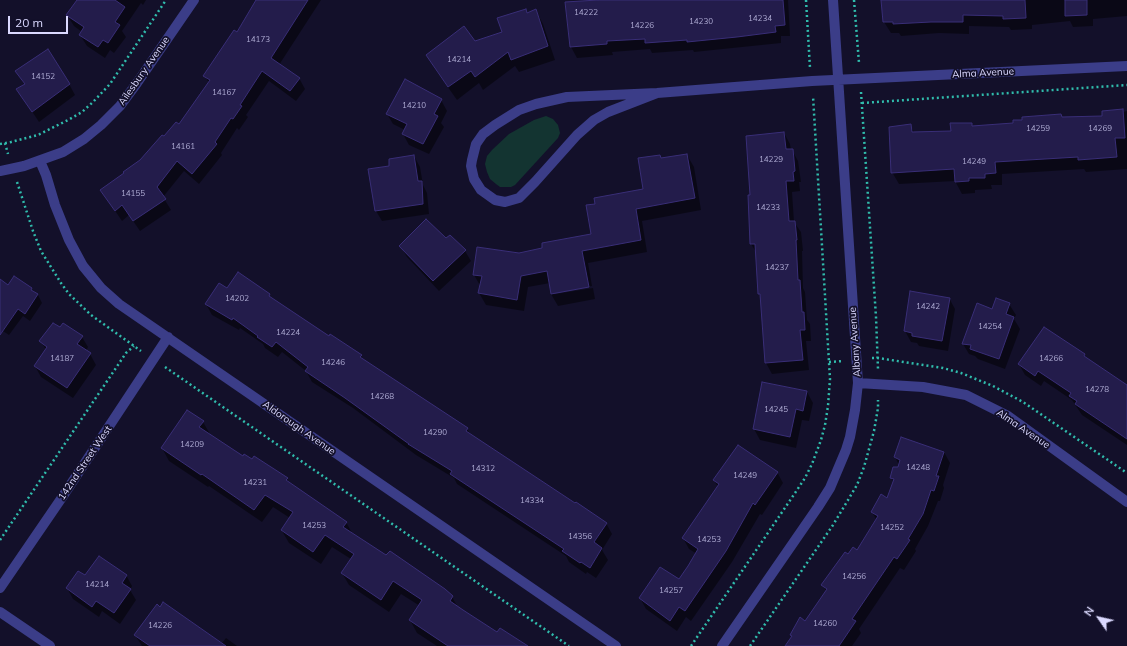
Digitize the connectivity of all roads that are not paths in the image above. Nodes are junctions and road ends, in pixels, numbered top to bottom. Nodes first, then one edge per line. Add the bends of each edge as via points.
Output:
1 (194, 0) edge
2 (833, 0) edge
3 (1127, 66) edge
4 (838, 80) junction
5 (657, 93) junction
6 (40, 160) junction
7 (0, 171) edge
8 (168, 337) junction
9 (858, 383) junction
10 (1127, 502) edge
11 (0, 588) edge
12 (0, 612) edge
13 (50, 646) edge
14 (616, 646) edge
15 (722, 646) edge

1 - 6 street, Ailesbury Avenue via 120,106 84,139 63,152
2 - 4 street, Albany Avenue
3 - 4 street, Alma Avenue
4 - 5 street, Alma Avenue
4 - 9 street, Albany Avenue
5 - 5 street via 567,97 519,110 483,134 476,144 471,166 474,179 481,190 495,200 505,202 519,198 594,120
6 - 7 street, Ailesbury Avenue
6 - 8 street, Aldorough Avenue via 63,226 84,266 101,288 119,304
8 - 11 street, 142nd Street West
8 - 14 street, Aldorough Avenue
9 - 10 street, Alma Avenue via 923,387 966,395 1008,416
9 - 15 street, Albany Avenue via 850,437 830,488
12 - 13 street

